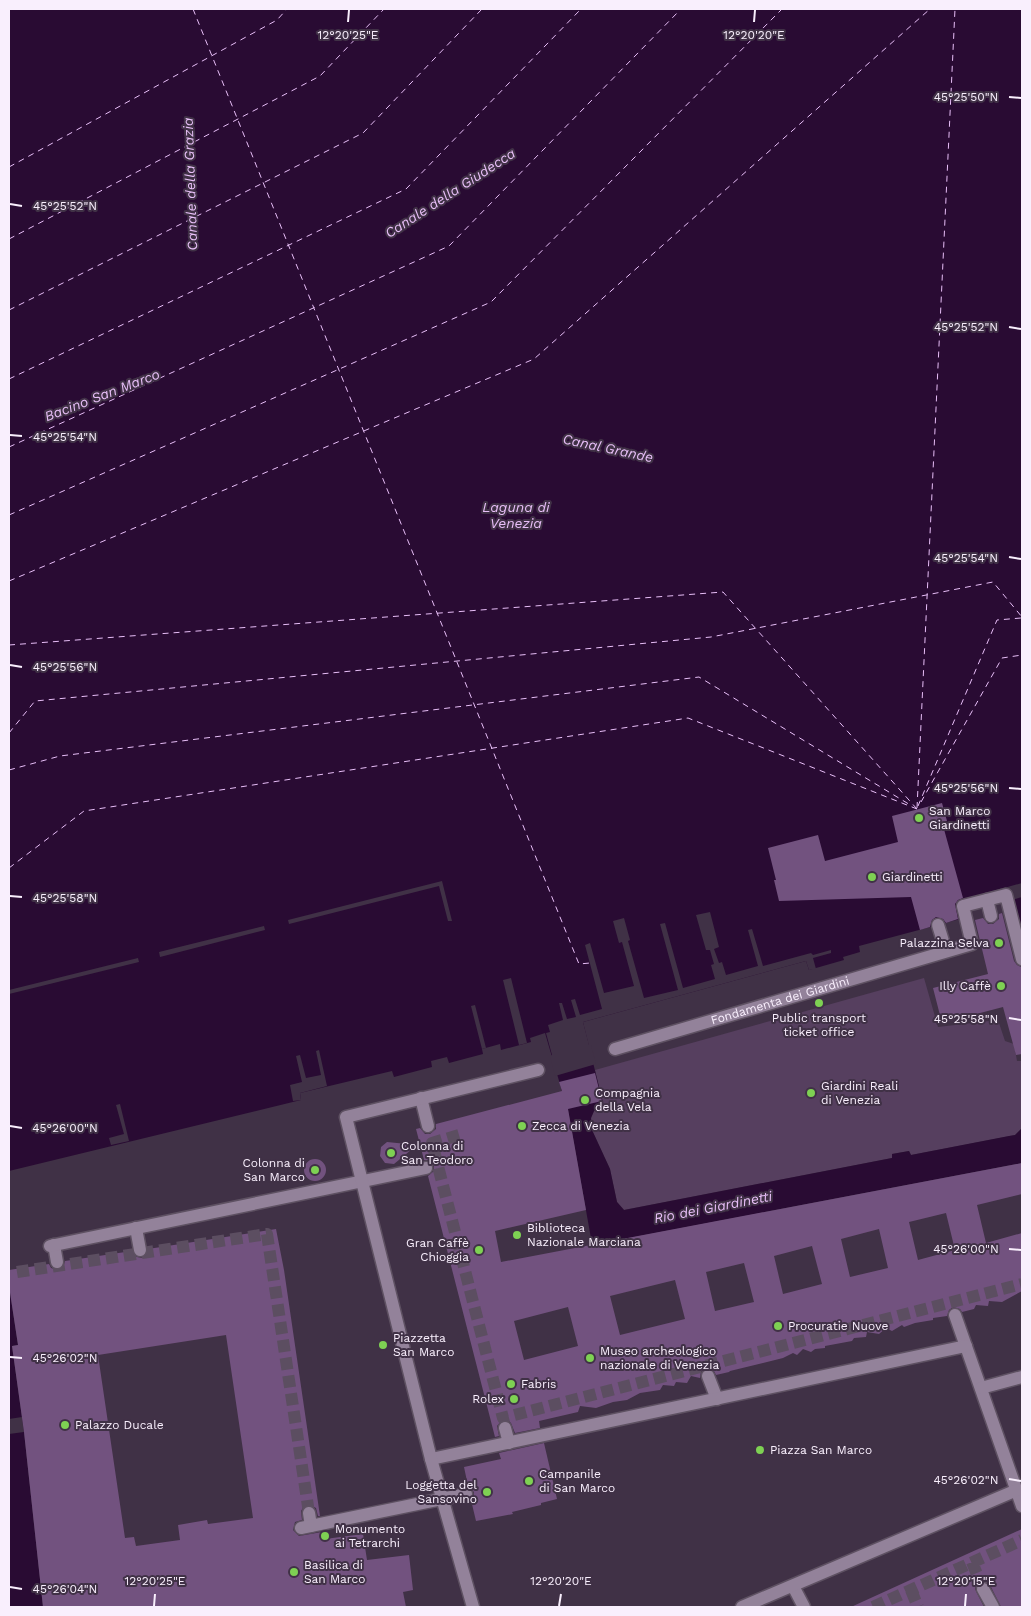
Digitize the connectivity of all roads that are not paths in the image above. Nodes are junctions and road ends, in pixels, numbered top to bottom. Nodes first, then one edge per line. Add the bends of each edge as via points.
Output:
1 (987, 900) junction
2 (991, 916) dead end
3 (938, 925) dead end
4 (946, 951) junction
5 (1022, 959) edge
6 (615, 1048) dead end
7 (538, 1070) dead end
8 (421, 1098) junction
9 (428, 1126) dead end
10 (423, 1169) dead end
11 (362, 1182) junction
12 (136, 1228) junction
13 (140, 1250) dead end
14 (57, 1262) dead end
15 (955, 1316) dead end
16 (966, 1346) junction
17 (708, 1376) dead end
18 (1022, 1377) edge
19 (981, 1388) junction
20 (718, 1399) junction
21 (505, 1428) dead end
22 (503, 1444) junction
23 (431, 1459) junction
24 (1017, 1490) junction
25 (466, 1494) dead end
26 (442, 1499) junction
27 (1022, 1506) edge
28 (309, 1513) tunnel mouth
29 (793, 1586) junction
30 (984, 1589) tunnel mouth
31 (473, 1607) edge
32 (742, 1607) edge
33 (804, 1607) edge
34 (993, 1607) edge

1 - 2 street
1 - 4 street, Fondamenta dei Giardini via 963,906 978,946
1 - 5 street, Fondamenta dei Giardini via 1006,895
3 - 4 street
4 - 6 street, Fondamenta dei Giardini
7 - 8 street
8 - 9 street
8 - 11 street via 346,1117
10 - 11 street
11 - 12 street
11 - 23 street
12 - 13 street
12 - 14 street via 52,1246
15 - 16 street
16 - 19 street
16 - 20 street
17 - 20 street
18 - 19 street
19 - 24 street
20 - 22 street
21 - 22 street
22 - 23 street
23 - 26 street
24 - 27 street
24 - 29 street
25 - 26 street
26 - 28 street via 306,1527
26 - 31 street
29 - 32 street
29 - 33 street
30 - 34 street

